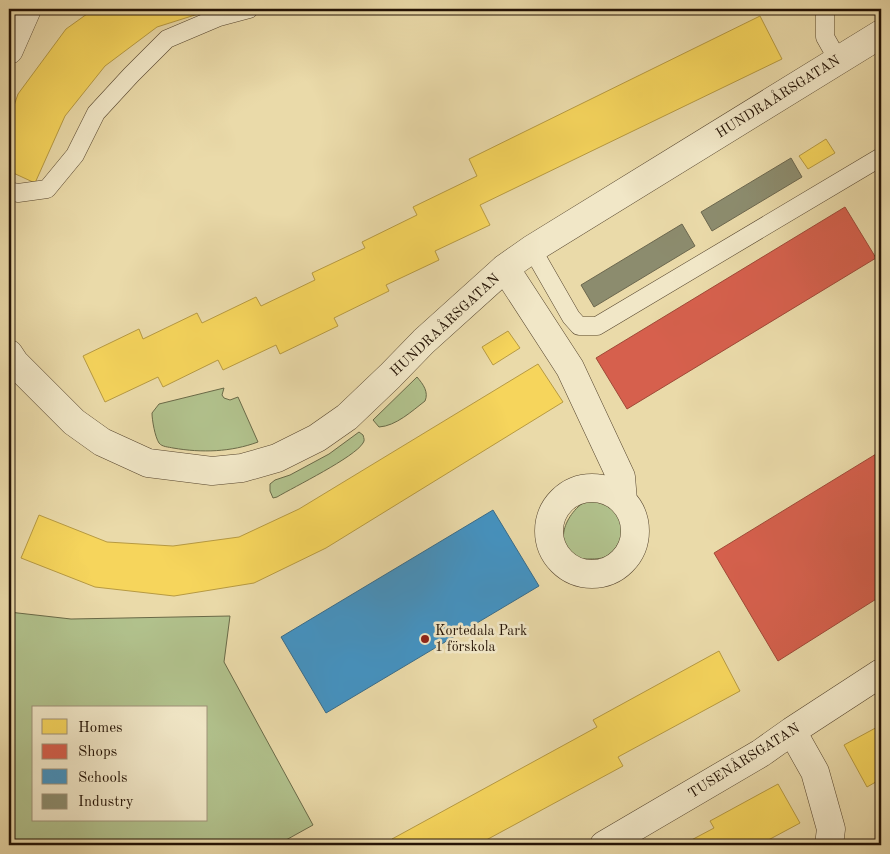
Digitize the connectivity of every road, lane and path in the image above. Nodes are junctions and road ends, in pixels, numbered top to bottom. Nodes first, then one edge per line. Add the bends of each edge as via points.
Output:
1 (27, 9) edge
2 (249, 9) edge
3 (825, 9) edge
4 (881, 34) edge
5 (9, 50) edge
6 (838, 60) junction
7 (881, 157) edge
8 (9, 192) edge
9 (532, 249) junction
10 (505, 268) junction
11 (11, 362) edge
12 (623, 501) dead end
13 (881, 673) edge
14 (792, 731) junction
15 (604, 845) edge
16 (829, 845) edge

1 - 5 street
2 - 8 lane via 219,17 167,39 96,114 75,155 47,189
3 - 6 lane via 825,37
4 - 6 street, HUNDRAÅRSGATAN
6 - 9 street, HUNDRAÅRSGATAN
7 - 9 lane via 596,326 579,326 571,317
9 - 10 street, HUNDRAÅRSGATAN
10 - 11 street, HUNDRAÅRSGATAN via 347,417 317,438 277,458 242,468 212,471 141,460 102,442 74,422
10 - 12 street via 570,368 621,477
13 - 14 street, TUSENÅRSGATAN
14 - 15 street, TUSENÅRSGATAN via 761,753
14 - 16 street via 815,772 831,829

